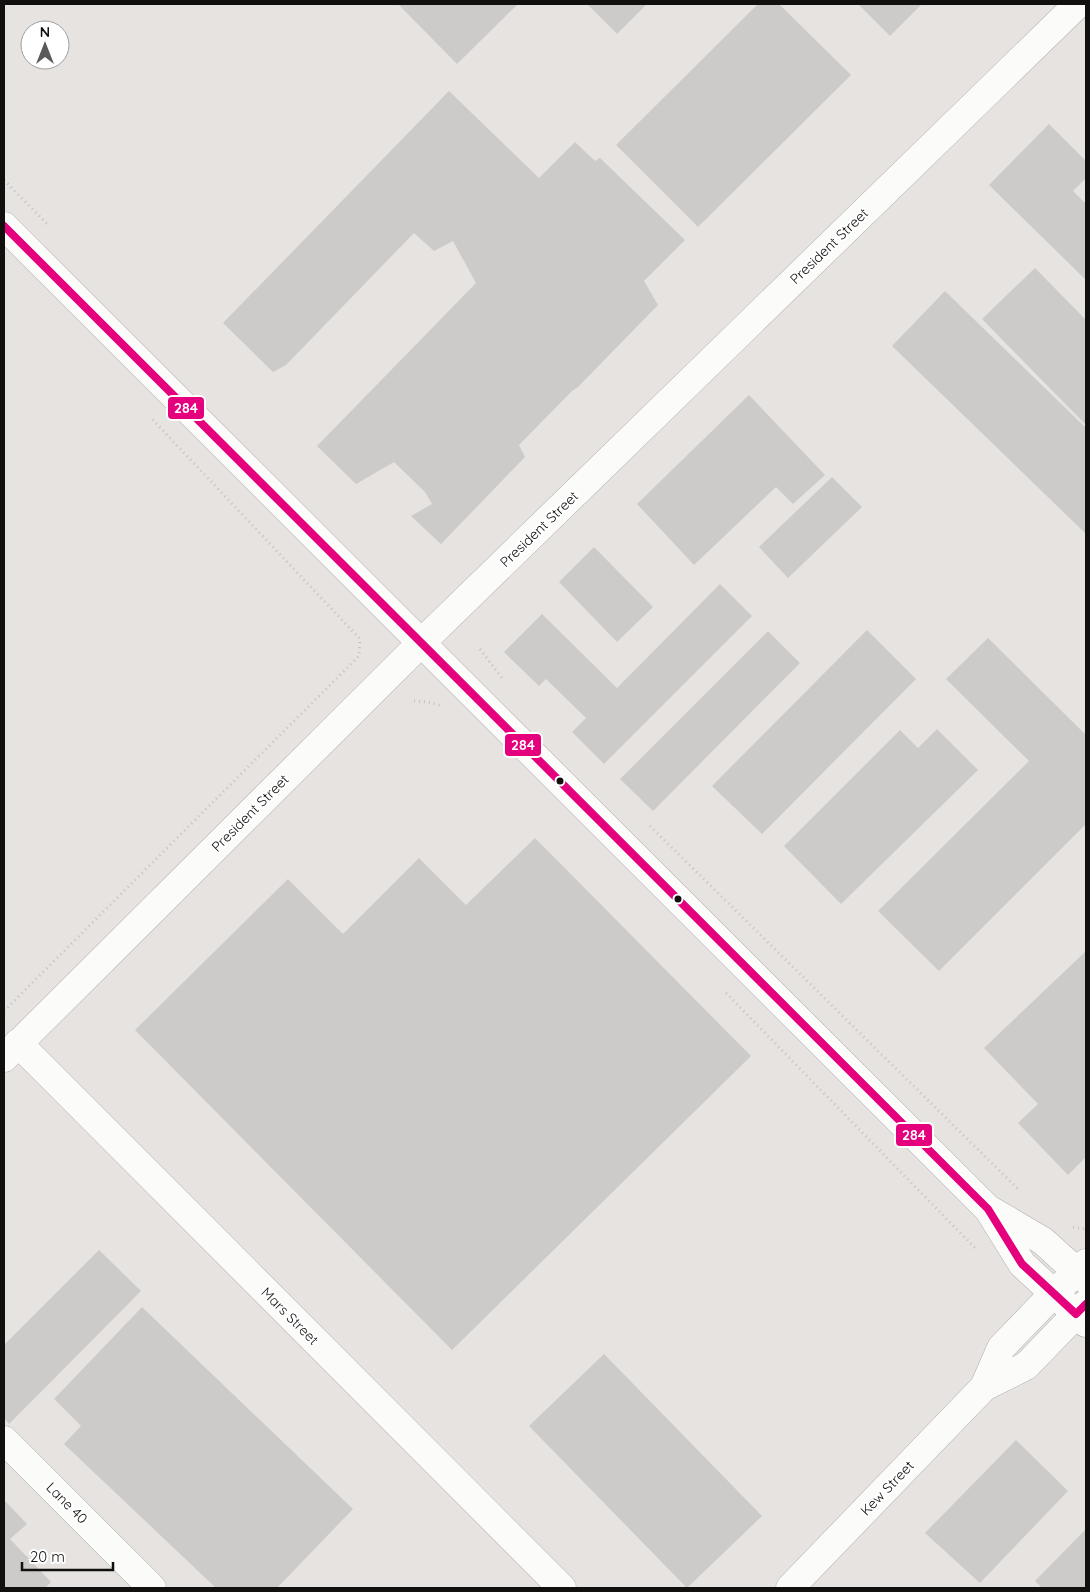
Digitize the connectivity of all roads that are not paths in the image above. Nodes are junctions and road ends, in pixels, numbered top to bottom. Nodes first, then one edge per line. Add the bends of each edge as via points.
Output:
1 (1078, 4) edge
2 (4, 226) edge
3 (421, 643) junction
4 (11, 1051) edge
5 (988, 1209) junction
6 (1083, 1271) edge
7 (1054, 1294) junction
8 (1083, 1314) edge
9 (984, 1387) junction
10 (4, 1440) edge
11 (152, 1588) edge
12 (562, 1588) edge
13 (790, 1588) edge

1 - 3 street, President Street
2 - 3 street
3 - 4 street, President Street
3 - 5 street
4 - 12 street, Mars Street
5 - 6 street via 1043,1241
5 - 7 street via 1022,1264
6 - 7 street, Kew Street
7 - 8 street
7 - 9 street, Kew Street via 1001,1348
8 - 9 street, Kew Street via 1026,1366
9 - 13 street, Kew Street
10 - 11 street, Lane 40

